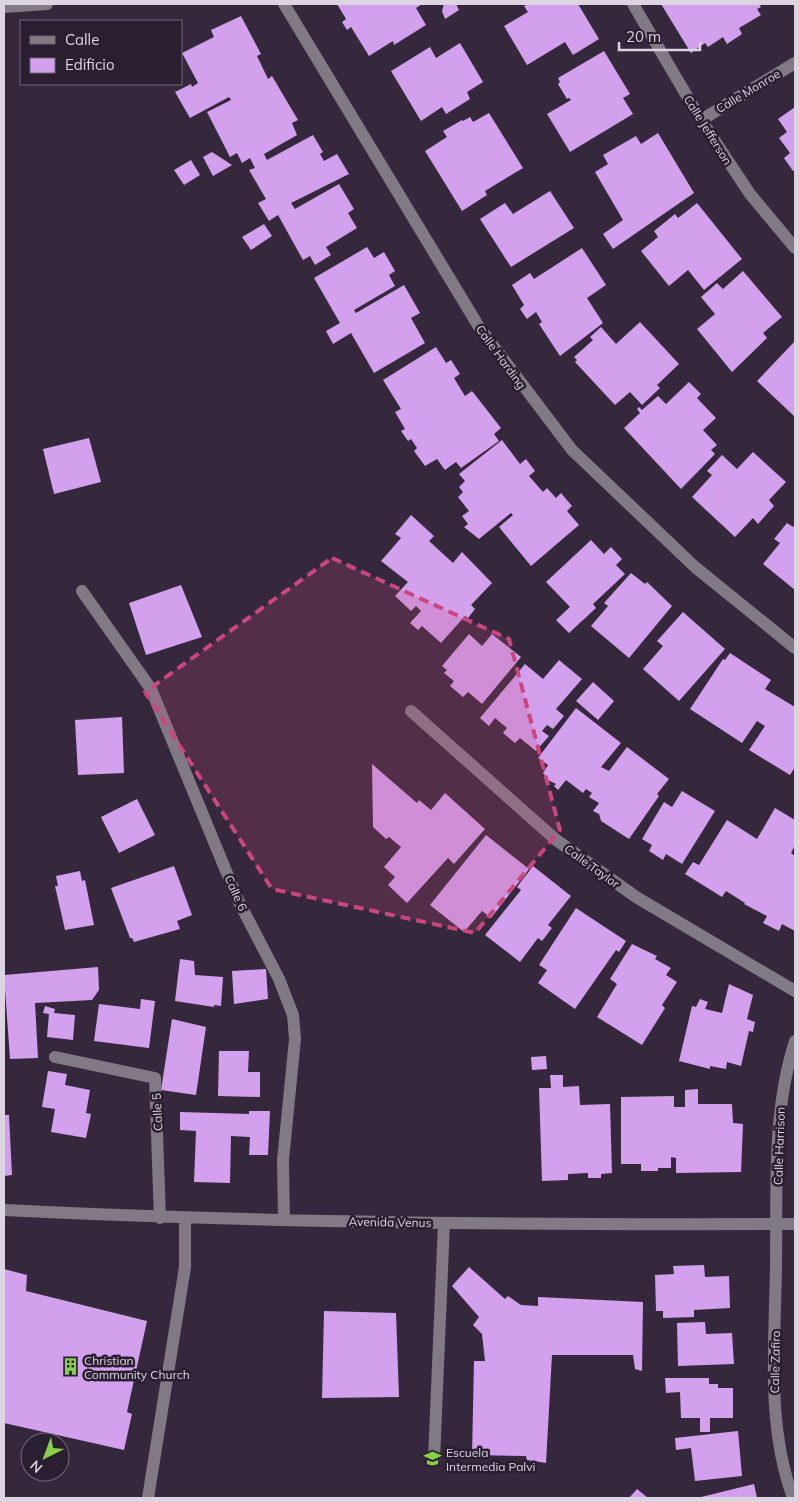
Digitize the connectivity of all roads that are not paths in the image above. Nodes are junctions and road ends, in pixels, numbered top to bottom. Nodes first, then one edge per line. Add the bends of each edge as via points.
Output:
1 (47, 4) edge
2 (284, 4) edge
3 (633, 4) edge
4 (4, 7) edge
5 (795, 63) edge
6 (701, 120) junction
7 (795, 248) edge
8 (82, 590) dead end
9 (795, 648) edge
10 (412, 711) dead end
11 (795, 991) edge
12 (795, 1041) edge
13 (56, 1057) dead end
14 (4, 1210) edge
15 (160, 1218) junction
16 (185, 1218) junction
17 (284, 1220) junction
18 (444, 1223) junction
19 (776, 1224) junction
20 (795, 1224) edge
21 (434, 1460) dead end
22 (148, 1498) edge
23 (793, 1498) edge

1 - 4 street
2 - 9 street, Calle Harding via 479,327 572,450 695,566
3 - 6 street, Calle Jefferson
5 - 6 street, Calle Monroe
6 - 7 street, Calle Jefferson via 750,194
8 - 17 street, Calle 6 via 151,689 238,900 279,979 293,1015 295,1039 283,1160
10 - 11 street, Calle Taylor via 555,839 636,897
12 - 19 street, Calle Harrison via 780,1106
13 - 15 street, Calle 5 via 155,1078
14 - 15 street, Avenida Venus
15 - 16 street, Avenida Venus
16 - 17 street, Avenida Venus
16 - 22 street via 185,1267
17 - 18 street, Avenida Venus
18 - 19 street, Avenida Venus
18 - 21 street
19 - 20 street, Avenida Venus
19 - 23 street, Calle Zafiro via 774,1416 784,1475

